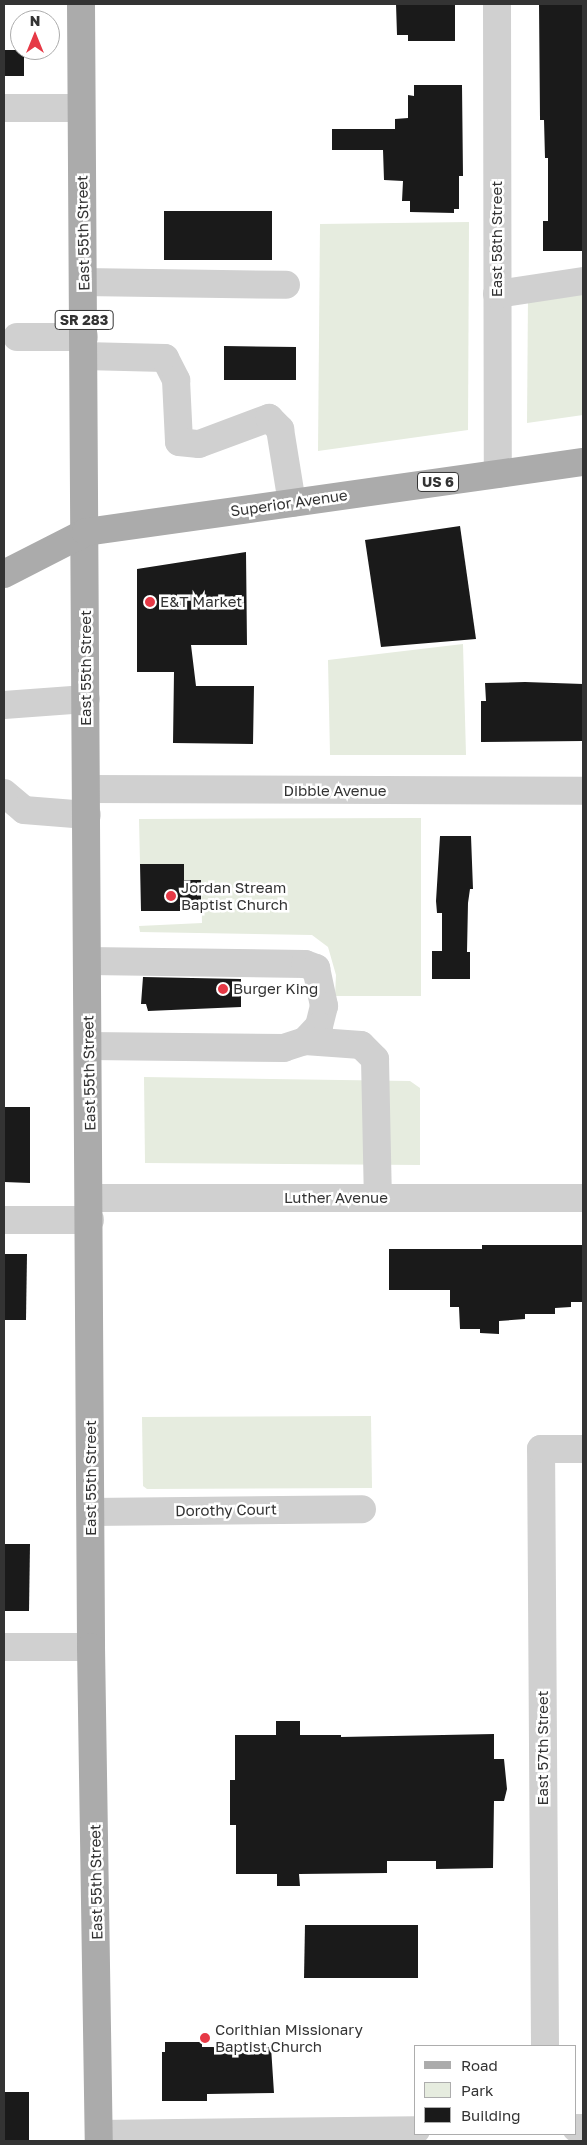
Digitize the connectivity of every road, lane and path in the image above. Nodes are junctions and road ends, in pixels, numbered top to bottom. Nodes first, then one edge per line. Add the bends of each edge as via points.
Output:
1 (81, 4) edge
2 (497, 4) edge
3 (4, 108) edge
4 (82, 108) junction
5 (583, 281) edge
6 (83, 282) junction
7 (286, 286) dead end
8 (497, 294) junction
9 (17, 337) dead end
10 (84, 347) junction
11 (583, 462) edge
12 (498, 474) junction
13 (292, 503) junction
14 (86, 532) junction
15 (4, 574) edge
16 (86, 699) junction
17 (4, 705) edge
18 (583, 791) edge
19 (4, 793) edge
20 (86, 802) junction
21 (88, 961) junction
22 (294, 1045) junction
23 (88, 1046) junction
24 (378, 1198) junction
25 (583, 1198) edge
26 (90, 1209) junction
27 (4, 1220) edge
28 (583, 1449) edge
29 (362, 1509) dead end
30 (91, 1512) junction
31 (4, 1647) edge
32 (91, 1647) junction
33 (545, 2045) edge
34 (414, 2130) edge
35 (377, 2136) edge
36 (99, 2138) edge

1 - 4 main road, East 55th Street / SR 283
2 - 8 street, East 58th Street
3 - 4 street
4 - 6 main road, East 55th Street / SR 283
5 - 8 street
6 - 7 street
6 - 10 main road, East 55th Street / SR 283
8 - 12 street, East 58th Street
9 - 10 street
10 - 13 street via 165,358 176,380 179,442 200,444 269,418 280,429
10 - 14 main road, East 55th Street / SR 283
11 - 12 main road, Superior Avenue / US 6
12 - 13 main road, Superior Avenue / US 6
13 - 14 main road, Superior Avenue / US 6
14 - 15 main road, Superior Avenue / US 6
14 - 16 main road, East 55th Street
16 - 17 street
16 - 20 main road, East 55th Street
18 - 20 street, Dibble Avenue
19 - 20 street, Dibble Avenue via 24,810
20 - 21 main road, East 55th Street
21 - 22 street via 258,961 305,964 316,968 324,1006 319,1026
21 - 23 main road, East 55th Street
22 - 23 street
22 - 24 street via 361,1045 375,1059
23 - 26 main road, East 55th Street
24 - 25 street, Luther Avenue
24 - 26 street, Luther Avenue
26 - 27 street, Luther Avenue
26 - 30 main road, East 55th Street
28 - 33 street, East 57th Street via 541,1449
29 - 30 street, Dorothy Court
30 - 32 main road, East 55th Street
31 - 32 street
32 - 36 main road, East 55th Street
34 - 35 street
35 - 36 street

